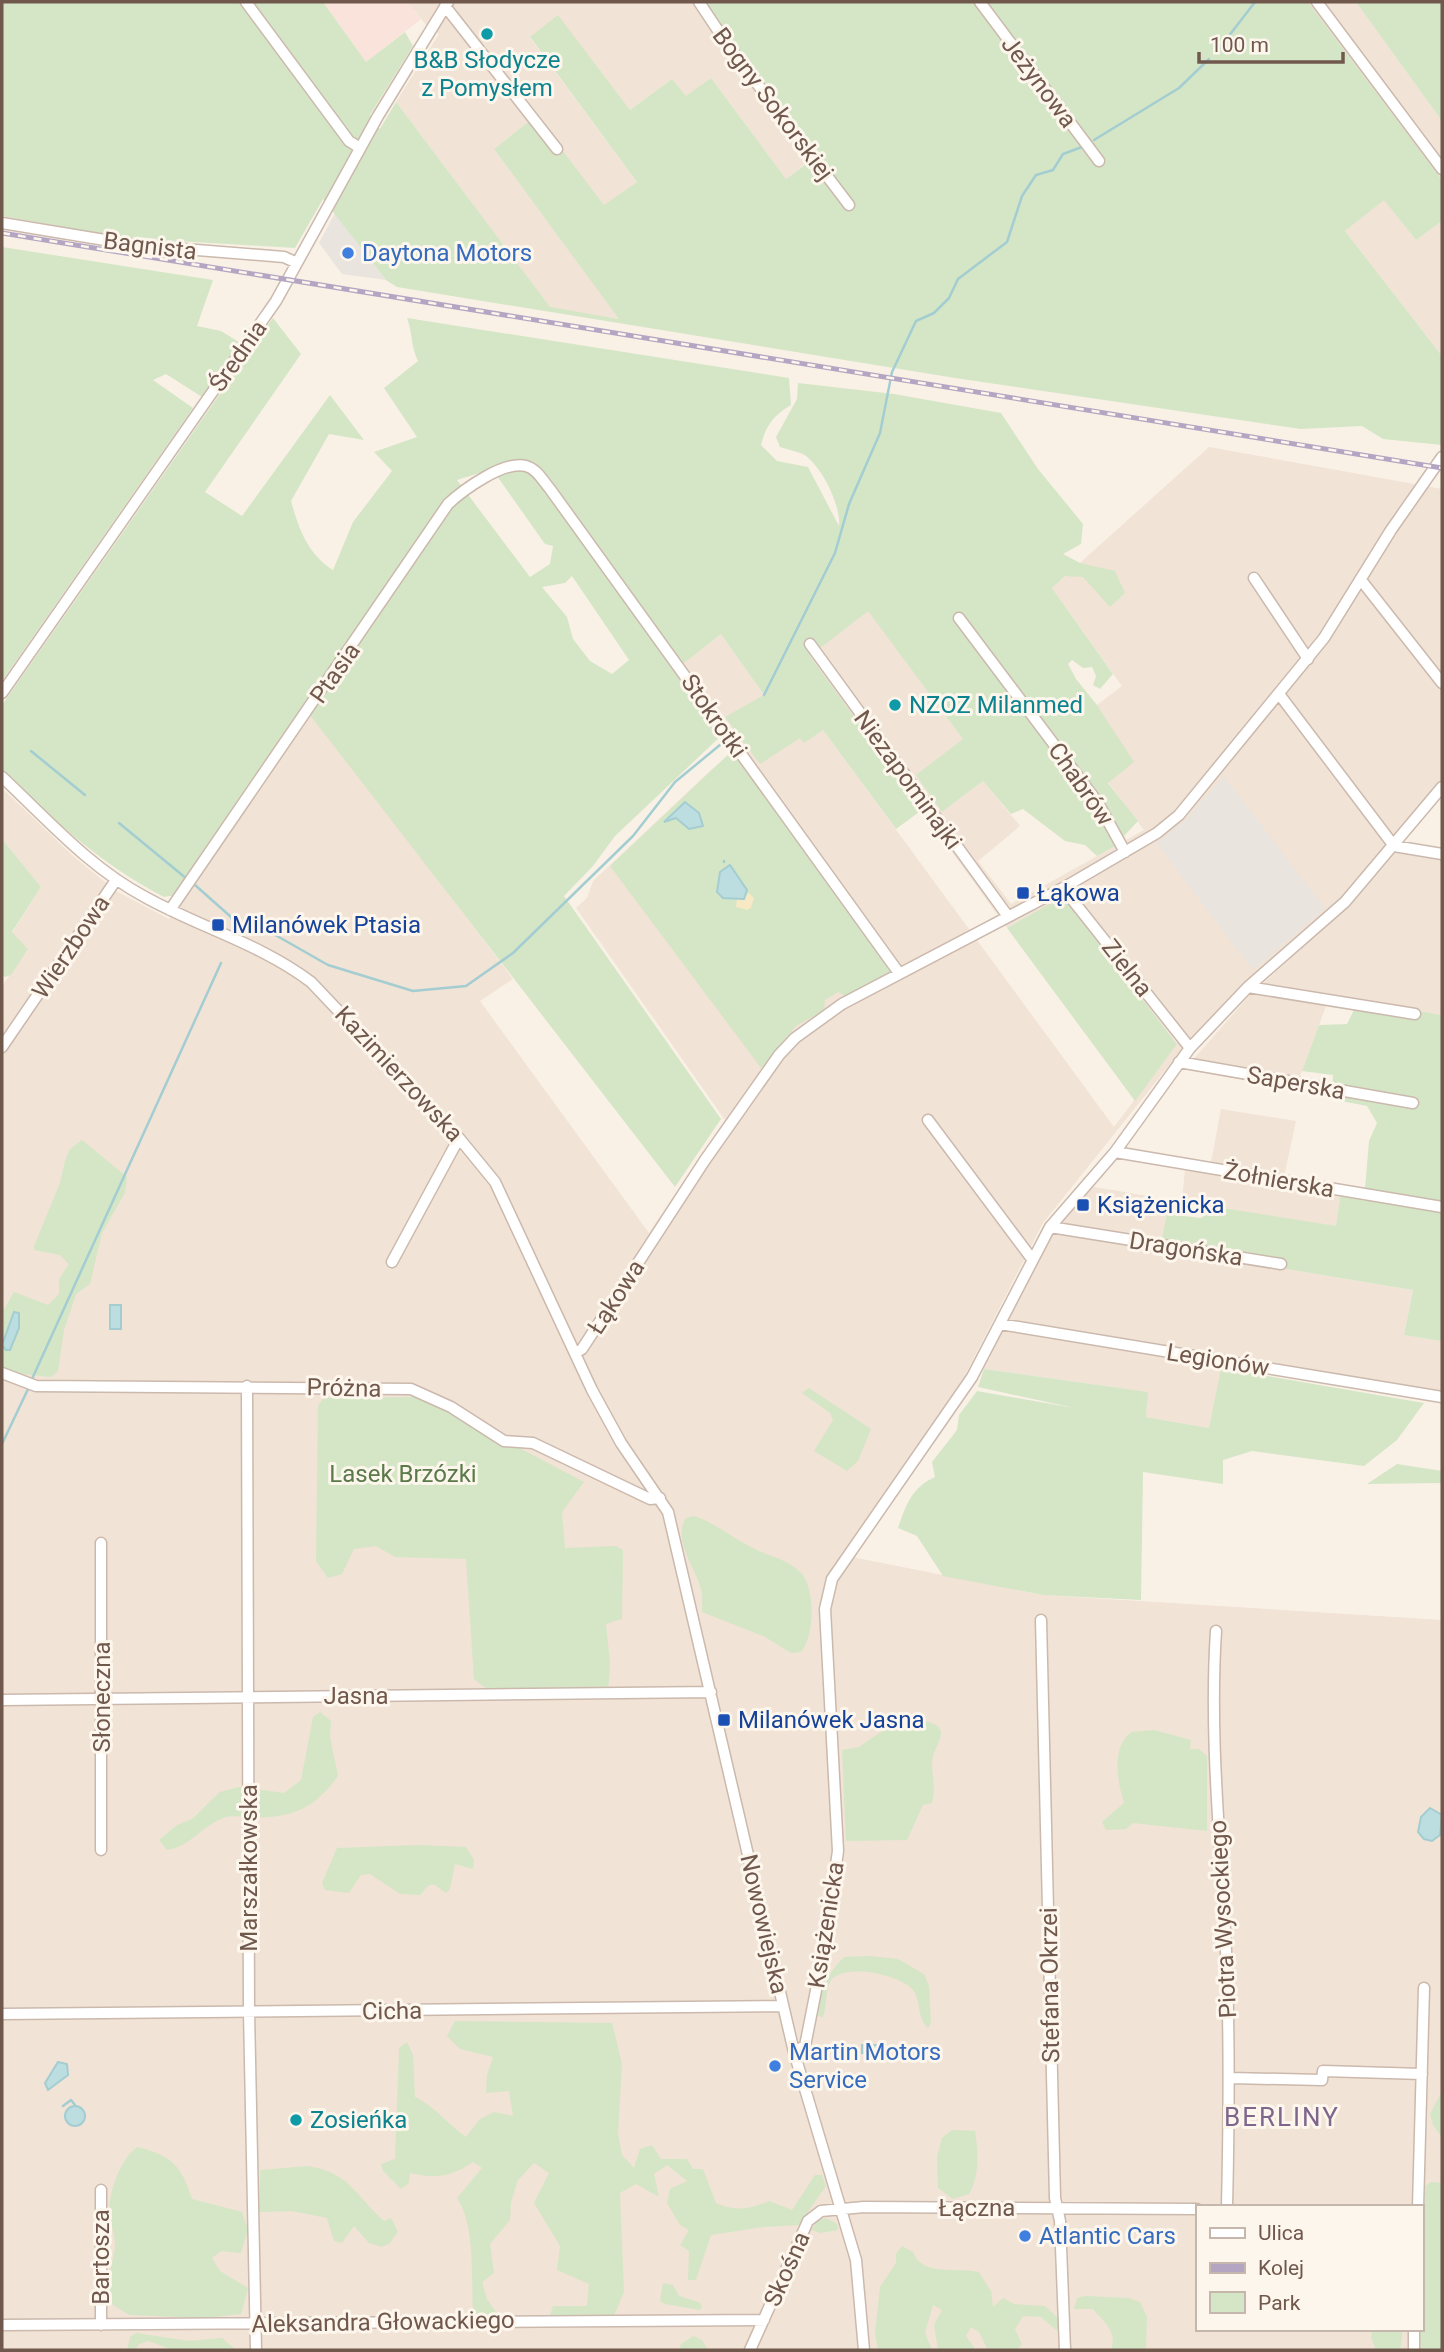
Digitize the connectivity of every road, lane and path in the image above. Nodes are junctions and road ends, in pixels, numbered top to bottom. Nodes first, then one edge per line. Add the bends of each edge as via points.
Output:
1 (246, 2) edge
2 (699, 2) edge
3 (980, 2) edge
4 (1317, 2) edge
5 (447, 4) edge
6 (360, 148) junction
7 (557, 149) dead end
8 (1099, 161) dead end
9 (1442, 169) edge
10 (849, 205) dead end
11 (2, 223) edge
12 (297, 262) junction
13 (1442, 457) edge
14 (523, 465) joint
15 (1254, 578) dead end
16 (1361, 580) junction
17 (959, 618) dead end
18 (810, 644) dead end
19 (1308, 659) junction
20 (1442, 683) edge
21 (2, 693) edge
22 (1279, 694) junction
23 (2, 777) edge
24 (1442, 787) edge
25 (1394, 846) junction
26 (1125, 852) junction
27 (1442, 854) edge
28 (116, 880) junction
29 (1063, 888) junction
30 (170, 910) junction
31 (1007, 915) junction
32 (900, 973) junction
33 (1248, 987) junction
34 (1415, 1014) dead end
35 (2, 1047) edge
36 (1190, 1048) junction
37 (1180, 1062) junction
38 (1413, 1103) dead end
39 (928, 1120) dead end
40 (459, 1138) junction
41 (1115, 1152) junction
42 (1442, 1207) edge
43 (1050, 1227) junction
44 (1032, 1259) junction
45 (391, 1262) dead end
46 (1281, 1264) dead end
47 (1000, 1324) junction
48 (575, 1353) junction
49 (2, 1373) edge
50 (247, 1386) junction
51 (1439, 1397) edge
52 (660, 1498) junction
53 (101, 1543) dead end
54 (1041, 1620) dead end
55 (1216, 1631) dead end
56 (711, 1692) junction
57 (248, 1697) junction
58 (2, 1700) edge
59 (102, 1700) junction
60 (101, 1850) dead end
61 (1424, 1988) dead end
62 (783, 2006) junction
63 (249, 2012) junction
64 (2, 2014) edge
65 (794, 2052) junction
66 (1422, 2074) junction
67 (1230, 2078) junction
68 (100, 2190) dead end
69 (1227, 2205) edge
70 (1418, 2205) edge
71 (840, 2208) junction
72 (1056, 2208) junction
73 (1196, 2210) edge
74 (764, 2320) junction
75 (256, 2323) junction
76 (2, 2325) edge
77 (101, 2325) junction
78 (1414, 2331) edge
79 (256, 2350) edge
80 (750, 2350) edge
81 (864, 2350) edge
82 (1065, 2350) edge
83 (1414, 2350) edge

1 - 6 street via 349,141
2 - 10 street, Bogny Sokorskiej
3 - 8 street, Jeżynowa
4 - 9 street
5 - 6 street, Średnia
5 - 7 street
6 - 12 street, Średnia
11 - 12 street, Bagnista via 135,245 284,257
12 - 21 street, Średnia via 271,309
13 - 16 street, Łąkowa
14 - 30 street, Ptasia via 485,478 448,504
14 - 32 street, Stokrotki via 550,489
15 - 19 street
16 - 19 street, Łąkowa
16 - 20 street
17 - 26 street, Chabrów via 1098,803
18 - 31 street, Niezapominajki
19 - 22 street, Łąkowa
22 - 25 street
22 - 26 street, Łąkowa via 1180,815
23 - 28 street, Kazimierzowska via 74,847
24 - 25 street, Książenicka
25 - 27 street
25 - 33 street, Książenicka via 1345,902
26 - 29 street, Łąkowa
28 - 30 street, Kazimierzowska
28 - 35 street, Wierzbowa
29 - 31 street, Łąkowa
29 - 36 street, Zielna
30 - 40 street, Kazimierzowska via 285,964 311,982
31 - 32 street, Łąkowa
32 - 48 street, Łąkowa via 842,1004 779,1055 582,1349
33 - 34 street
33 - 36 street, Książenicka
36 - 37 street, Książenicka
37 - 38 street, Saperska
37 - 41 street, Książenicka
39 - 44 street
40 - 45 street
40 - 48 street, Kazimierzowska via 483,1164 504,1198
41 - 42 street, Żołnierska
41 - 43 street, Książenicka
43 - 44 street, Książenicka
43 - 46 street, Dragońska
44 - 47 street, Książenicka
47 - 51 street, Legionów
47 - 65 street, Książenicka via 972,1377 832,1579 827,1594 837,1873 805,2046
48 - 52 street, Kazimierzowska via 621,1443
49 - 50 street, Próżna via 36,1386
50 - 52 street, Próżna via 411,1389 451,1407 504,1441 533,1443 650,1499
50 - 57 street, Marszałkowska
52 - 56 street, Nowowiejska via 674,1533
53 - 59 street, Słoneczna
54 - 72 street, Stefana Okrzei
55 - 67 street, Piotra Wysockiego via 1212,1700
56 - 57 street, Jasna
56 - 62 street, Nowowiejska
57 - 59 street, Jasna
57 - 63 street, Marszałkowska
58 - 59 street, Jasna
59 - 60 street, Słoneczna
61 - 66 street
62 - 63 street, Cicha
62 - 65 street, Nowowiejska
63 - 64 street, Cicha
63 - 75 street, Marszałkowska
65 - 71 street, Nowowiejska
66 - 67 street via 1323,2071 1322,2080
66 - 70 street
67 - 69 street, Piotra Wysockiego
68 - 77 street, Bartosza
71 - 72 street, Łączna
71 - 74 street, Skośna via 821,2211 808,2221
71 - 81 street, Nowowiejska via 859,2275
72 - 73 street, Łączna
72 - 82 street, Stefana Okrzei
74 - 75 street, Aleksandra Głowackiego
74 - 80 street, Skośna
75 - 77 street, Aleksandra Głowackiego
75 - 79 street, Marszałkowska
76 - 77 street, Aleksandra Głowackiego
78 - 83 street

